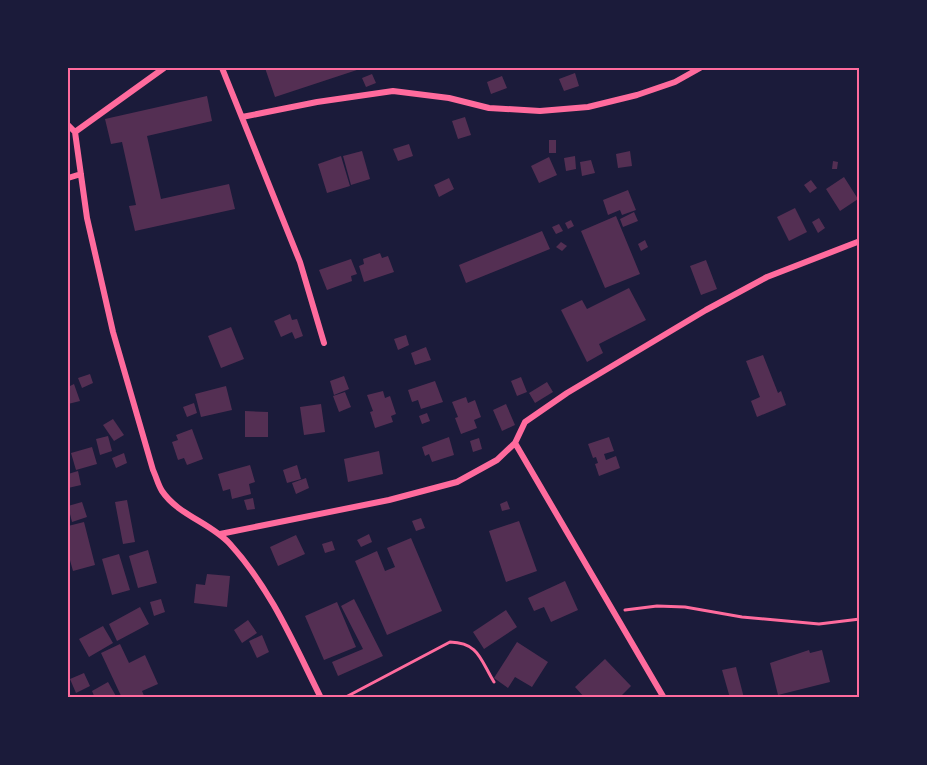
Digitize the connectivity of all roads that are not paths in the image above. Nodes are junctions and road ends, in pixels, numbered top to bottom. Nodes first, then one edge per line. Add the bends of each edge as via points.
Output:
1 (164, 68) edge
2 (222, 68) edge
3 (700, 68) edge
4 (242, 117) junction
5 (68, 124) edge
6 (75, 132) junction
7 (81, 174) junction
8 (68, 178) edge
9 (860, 241) edge
10 (324, 343) dead end
11 (515, 443) junction
12 (220, 534) junction
13 (321, 698) edge
14 (664, 698) edge

1 - 6 street
2 - 4 street
3 - 4 street via 666,85 588,107 540,111 489,108 393,91
4 - 10 street via 300,262
5 - 6 street
6 - 7 street
7 - 8 street
7 - 12 street via 113,332 161,491
9 - 11 street via 767,277 706,310 567,393 525,423
11 - 12 street via 497,460 457,482 389,500
11 - 14 street
12 - 13 street via 255,574 276,608

